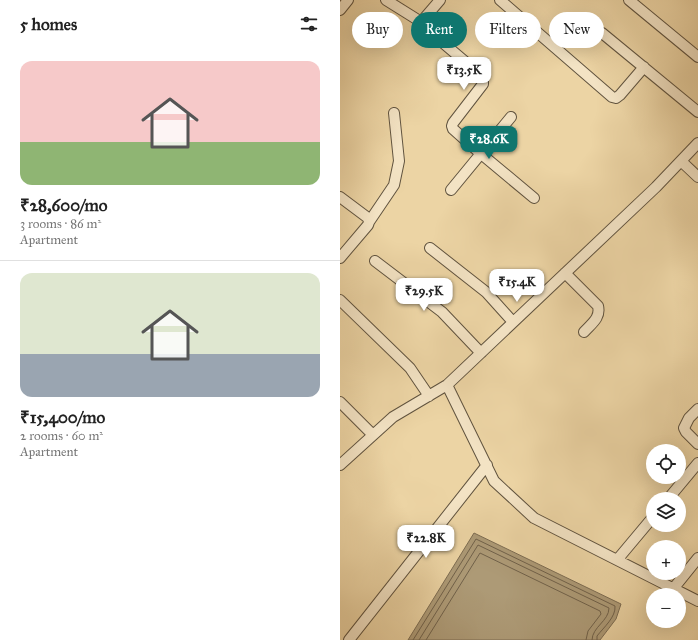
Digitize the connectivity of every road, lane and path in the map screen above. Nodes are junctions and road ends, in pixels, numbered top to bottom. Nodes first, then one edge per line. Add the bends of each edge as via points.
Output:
1 (348, 0) edge
2 (386, 0) edge
3 (440, 0) edge
4 (500, 0) edge
5 (629, 0) edge
6 (340, 10) edge
7 (430, 12) edge
8 (411, 16) edge
9 (604, 35) edge
10 (450, 48) edge
11 (698, 57) edge
12 (644, 67) junction
13 (698, 112) edge
14 (394, 113) dead end
15 (511, 117) dead end
16 (698, 143) edge
17 (480, 153) junction
18 (681, 161) junction
19 (698, 177) edge
20 (451, 190) dead end
21 (340, 197) edge
22 (534, 198) dead end
23 (369, 222) junction
24 (430, 248) dead end
25 (340, 258) edge
26 (375, 261) dead end
27 (565, 273) junction
28 (340, 300) edge
29 (513, 322) junction
30 (584, 332) dead end
31 (481, 353) junction
32 (447, 385) junction
33 (429, 396) junction
34 (340, 402) edge
35 (698, 409) edge
36 (373, 435) junction
37 (698, 444) edge
38 (698, 463) edge
39 (340, 465) edge
40 (487, 465) junction
41 (674, 492) edge
42 (646, 525) edge
43 (698, 558) edge
44 (617, 560) junction
45 (673, 588) joint
46 (686, 595) edge
47 (698, 601) edge
48 (348, 640) edge

1 - 6 street
2 - 8 street
3 - 7 street
4 - 12 street via 612,97 620,95
5 - 11 street
9 - 12 street
10 - 17 street via 484,80 452,126
12 - 13 street
14 - 23 street via 399,161 394,185
15 - 17 street
16 - 18 street
17 - 20 street
17 - 22 street
18 - 19 street
18 - 27 street
21 - 23 street via 368,218
23 - 25 street
24 - 29 street via 486,292
26 - 31 street via 442,312
27 - 29 street
27 - 30 street via 598,306 597,317
28 - 33 street via 410,368
29 - 31 street
31 - 32 street
32 - 33 street
32 - 40 street
33 - 36 street via 393,418
34 - 36 street
35 - 37 street via 684,428
36 - 39 street
38 - 41 street
40 - 44 street via 494,482 534,518
40 - 48 street
42 - 44 street
43 - 45 street
44 - 45 street
46 - 47 street

